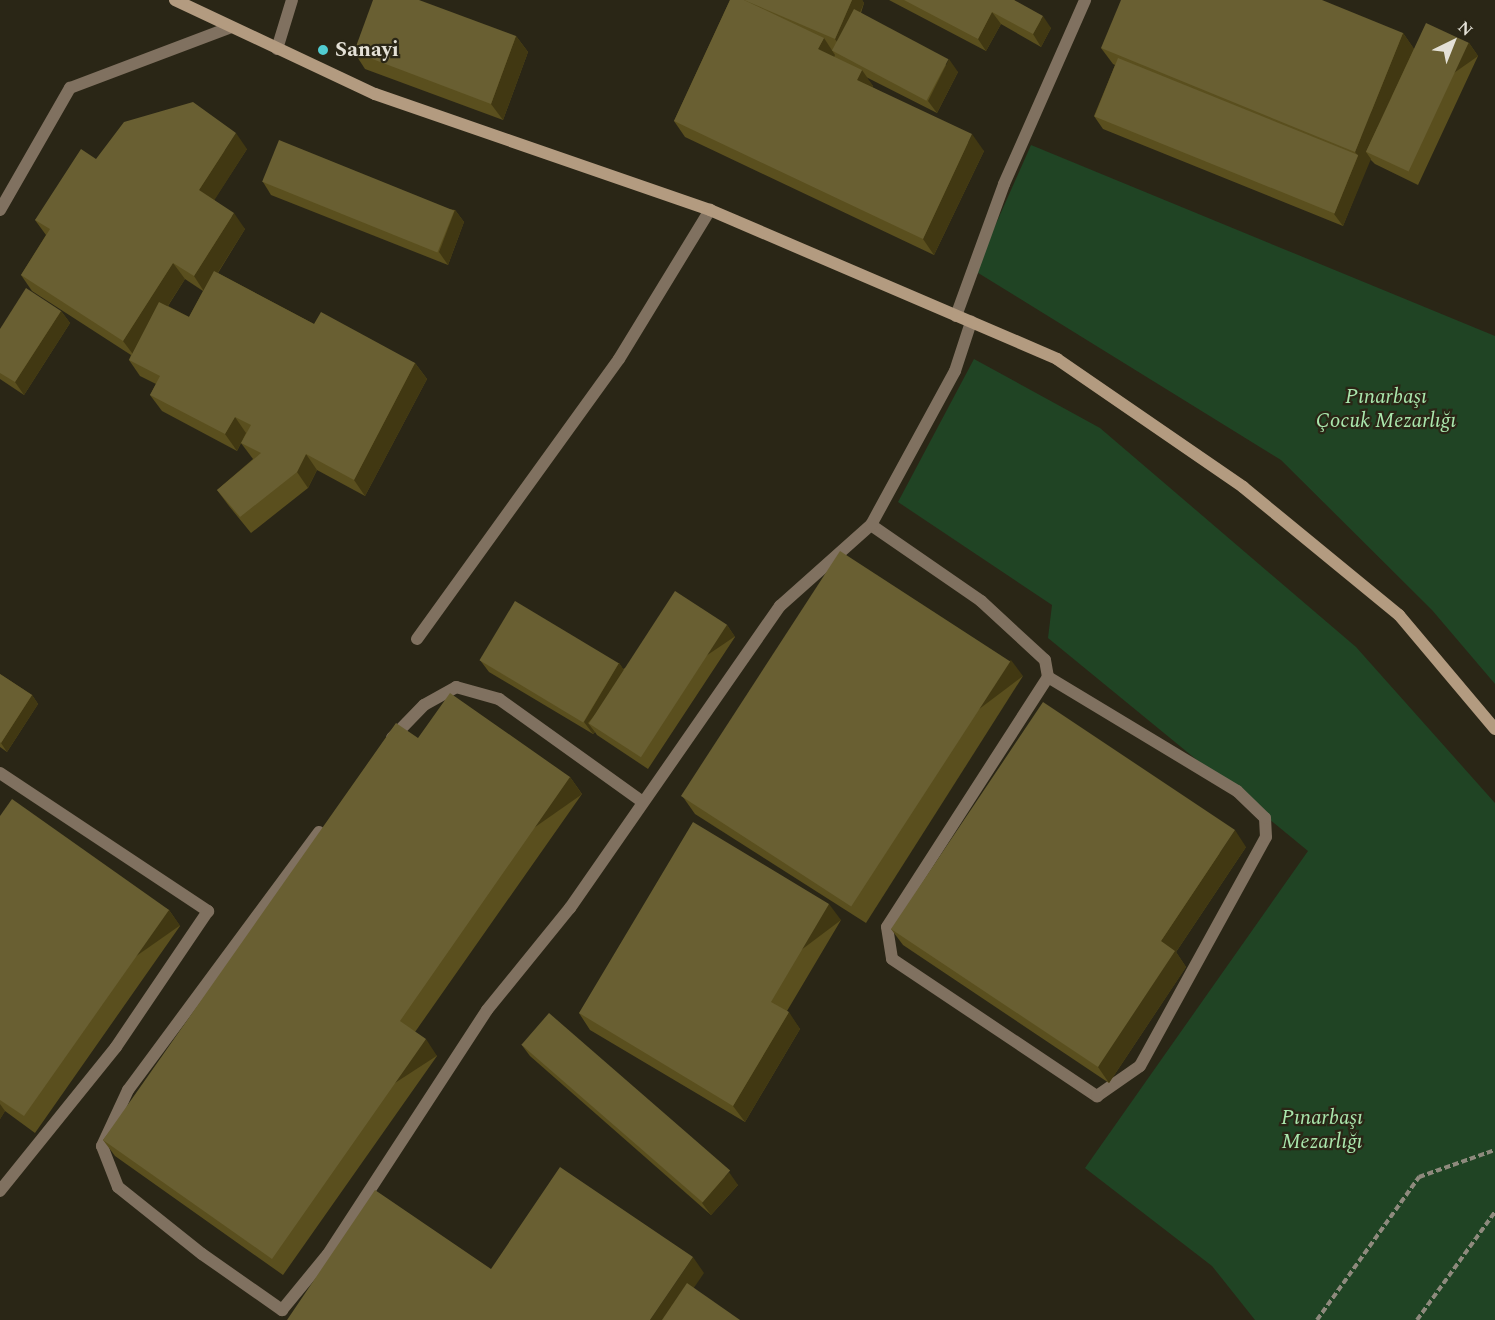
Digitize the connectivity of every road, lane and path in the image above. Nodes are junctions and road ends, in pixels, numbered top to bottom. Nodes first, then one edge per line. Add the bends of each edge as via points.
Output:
1 (175, 0) edge
2 (292, 0) edge
3 (1085, 0) edge
4 (229, 28) junction
5 (278, 49) junction
6 (0, 210) edge
7 (710, 210) junction
8 (956, 316) junction
9 (971, 322) junction
10 (872, 525) junction
11 (417, 639) dead end
12 (1048, 677) junction
13 (1495, 729) edge
14 (383, 748) edge
15 (0, 773) edge
16 (643, 802) junction
17 (327, 822) edge
18 (1495, 1150) edge
19 (0, 1191) edge
20 (1495, 1212) edge
21 (1317, 1320) edge
22 (1417, 1320) edge

1 - 4 main road
2 - 5 street
3 - 8 street via 1004,184
4 - 5 main road
4 - 6 street via 70,88
5 - 7 main road via 375,94
7 - 8 main road
7 - 11 street via 618,359
8 - 9 main road
9 - 10 street via 955,370
9 - 13 main road via 1057,359 1243,487 1399,615
10 - 12 street via 981,602 1045,660
10 - 16 street via 780,606
12 - 12 street via 887,927 892,959 1097,1096 1140,1066 1266,837 1265,818 1237,792
14 - 16 street via 424,705 456,687 499,699
15 - 19 street via 208,911 116,1047
16 - 17 street via 570,908 487,1010 328,1254 282,1310 202,1254 118,1187 102,1146 128,1090
18 - 21 path via 1419,1177
20 - 22 path

